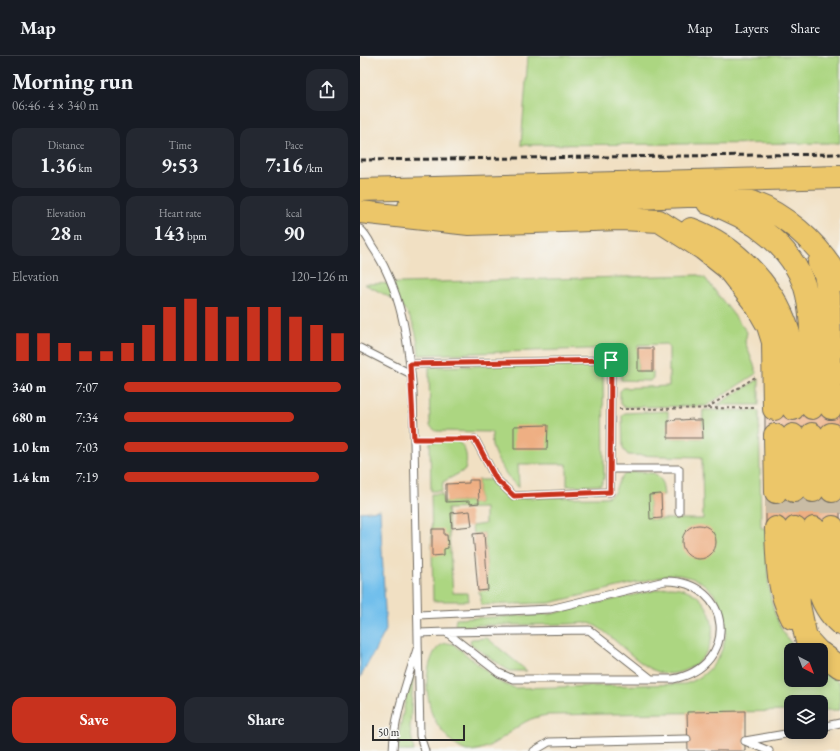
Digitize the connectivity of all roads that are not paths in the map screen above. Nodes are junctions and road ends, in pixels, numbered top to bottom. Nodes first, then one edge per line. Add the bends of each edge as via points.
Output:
1 (840, 177) edge
2 (360, 190) edge
3 (686, 196) junction
4 (360, 208) edge
5 (360, 212) edge
6 (659, 220) junction
7 (360, 229) edge
8 (799, 232) junction
9 (840, 281) edge
10 (360, 348) edge
11 (410, 364) junction
12 (411, 374) junction
13 (797, 407) junction
14 (475, 439) road end
15 (610, 469) junction
16 (804, 491) joint
17 (679, 512) dead end
18 (804, 528) junction
19 (840, 601) edge
20 (418, 615) junction
21 (840, 624) edge
22 (446, 632) junction
23 (419, 633) junction
24 (419, 643) junction
25 (811, 643) edge
26 (828, 659) edge
27 (840, 668) edge
28 (650, 678) junction
29 (840, 723) edge
30 (828, 726) edge
31 (784, 734) edge
32 (688, 739) dead end
33 (393, 751) edge
34 (424, 751) edge
35 (534, 751) edge
36 (769, 751) edge

1 - 2 highway
3 - 4 highway
3 - 8 highway via 713,195 763,206
3 - 13 highway via 726,208 749,220 784,250 798,270 807,294 810,322
5 - 6 highway via 469,224
6 - 13 highway via 703,249 727,268 742,285 768,326 773,342 774,366
6 - 13 highway via 692,229 723,244 742,261 771,296 792,342
7 - 11 lane via 384,264 398,299 409,343
8 - 9 highway via 815,245
8 - 13 highway via 813,250 825,274 829,296
10 - 12 lane
11 - 12 lane
11 - 15 lane via 611,360
12 - 20 lane
14 - 15 lane via 496,479 514,496 610,492
15 - 17 lane via 678,469
16 - 16 highway via 803,434
18 - 19 highway via 835,577
18 - 21 highway via 819,591 826,608
18 - 25 highway via 796,585
20 - 23 lane
20 - 28 lane via 550,609 664,581 687,583 697,588 714,604 720,626 716,649 709,661 687,676 673,679
22 - 23 lane
22 - 28 lane via 500,673 513,679
22 - 28 lane via 589,630
23 - 24 lane
24 - 33 lane via 404,691 394,733
24 - 34 lane via 420,736
26 - 27 highway
29 - 30 lane
31 - 36 lane via 745,741
32 - 35 lane via 549,742

